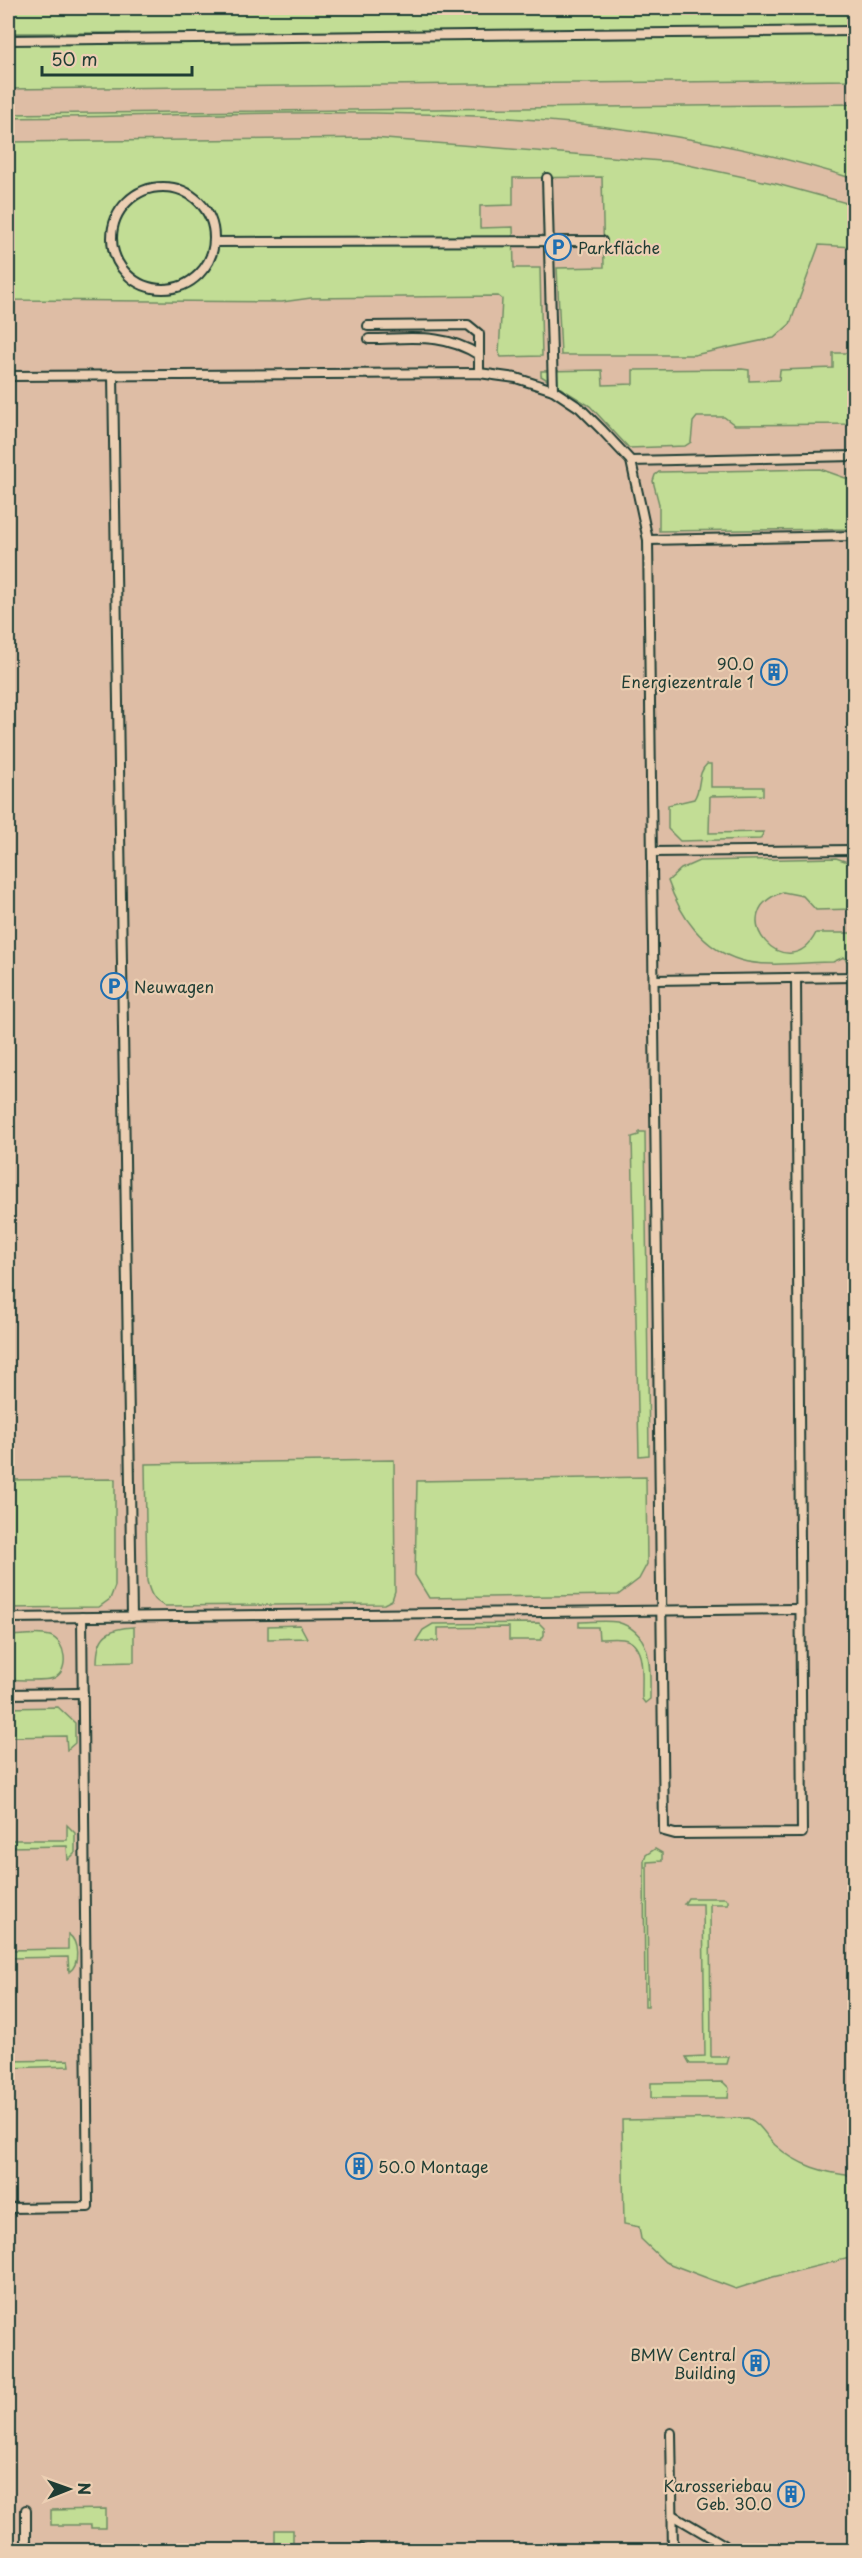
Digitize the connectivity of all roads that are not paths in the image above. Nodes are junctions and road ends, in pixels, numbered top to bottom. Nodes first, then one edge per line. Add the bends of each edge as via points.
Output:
1 (855, 31) edge
2 (8, 40) edge
3 (547, 178) dead end
4 (549, 241) junction
5 (602, 241) dead end
6 (214, 242) junction
7 (368, 326) dead end
8 (369, 339) dead end
9 (479, 355) junction
10 (479, 372) junction
11 (113, 375) junction
12 (8, 376) edge
13 (553, 390) junction
14 (855, 456) edge
15 (631, 461) junction
16 (855, 537) edge
17 (648, 540) junction
18 (855, 850) edge
19 (652, 852) junction
20 (855, 977) edge
21 (796, 978) junction
22 (654, 980) junction
23 (799, 1609) junction
24 (662, 1611) junction
25 (82, 1617) junction
26 (132, 1617) junction
27 (8, 1618) edge
28 (83, 1693) junction
29 (8, 1694) edge
30 (8, 2208) edge
31 (672, 2433) dead end
32 (26, 2511) dead end
33 (673, 2515) junction
34 (724, 2545) dead end
35 (26, 2550) edge
36 (673, 2550) edge

1 - 2 lane
3 - 4 lane
4 - 5 lane
4 - 6 lane
4 - 13 lane
6 - 6 lane via 214,228 202,204 191,194 165,186 138,193 127,202 118,213 112,240 115,254 130,277 155,288 169,289 195,278 211,256
7 - 9 lane via 468,325 479,334
8 - 9 lane via 442,339
9 - 10 lane
10 - 11 lane
10 - 13 lane
11 - 12 lane
11 - 26 lane
13 - 15 lane via 580,408
14 - 15 lane
15 - 17 lane
16 - 17 lane
17 - 19 lane
18 - 19 lane
19 - 22 lane
20 - 21 lane
21 - 22 lane
21 - 23 lane
22 - 24 lane
23 - 24 lane
23 - 24 lane via 802,1833 792,1834 664,1831
24 - 26 lane
25 - 26 lane
25 - 27 lane
25 - 28 lane
28 - 29 lane
28 - 30 lane via 88,2207
31 - 33 lane
32 - 35 lane
33 - 34 lane
33 - 36 lane

